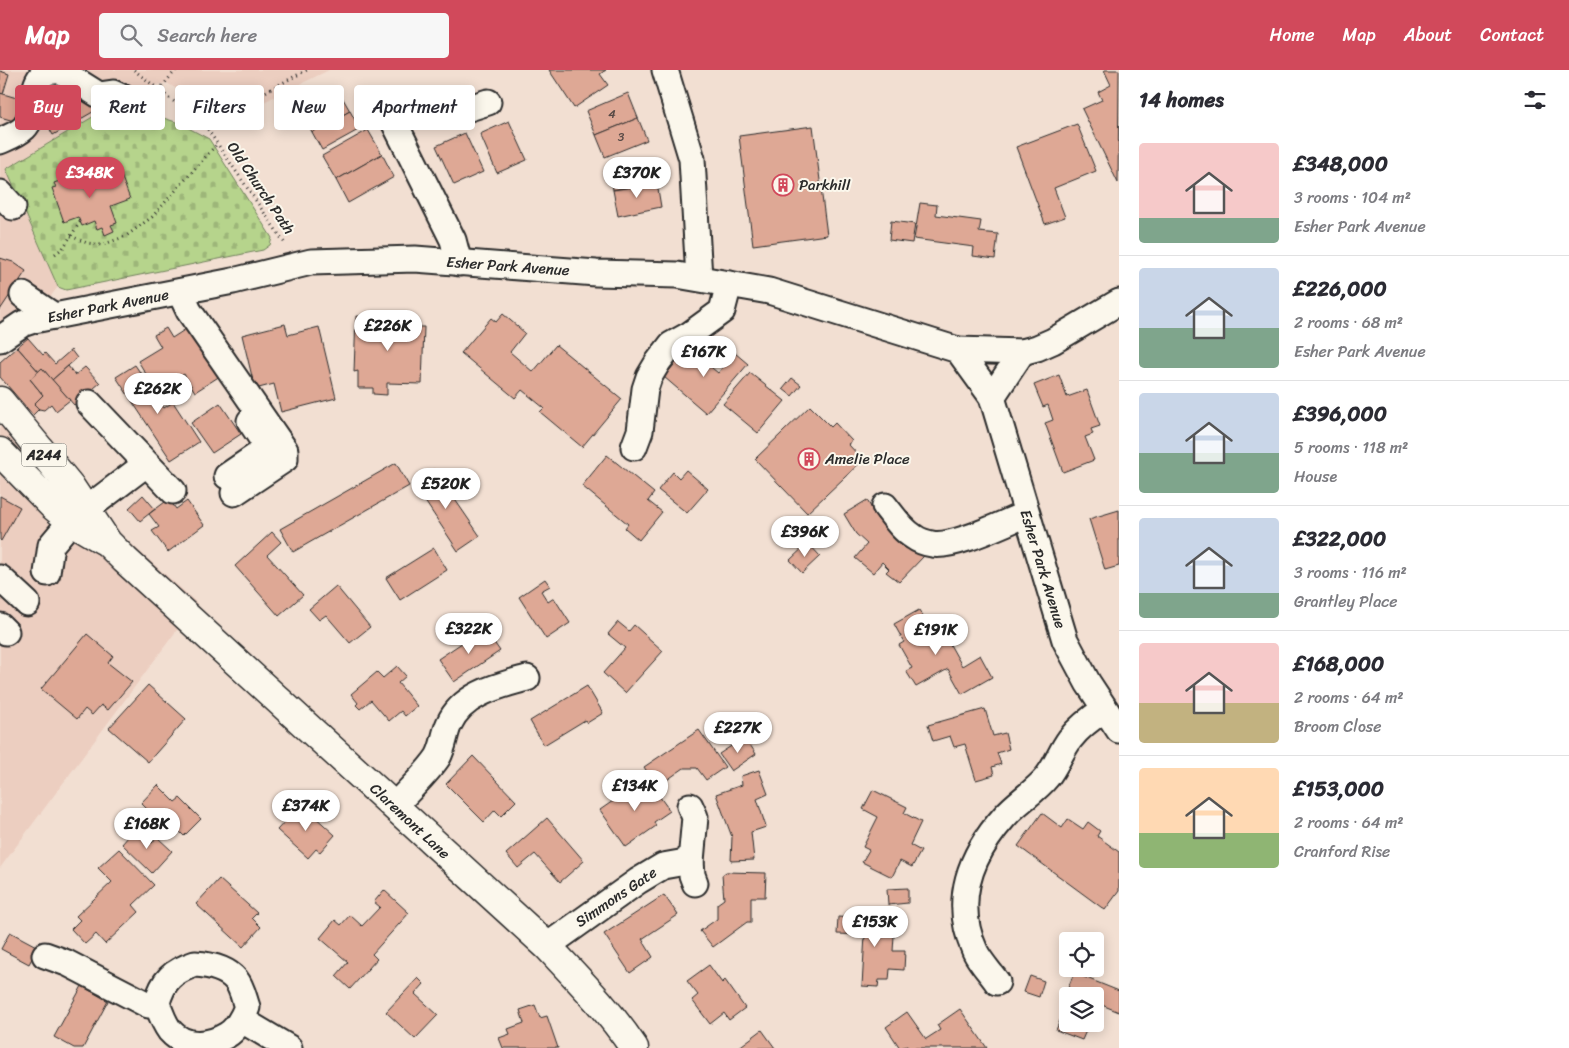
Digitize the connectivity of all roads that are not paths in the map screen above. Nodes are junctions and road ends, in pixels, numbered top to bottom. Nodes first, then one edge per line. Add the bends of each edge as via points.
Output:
1 (665, 70) edge
2 (44, 71) edge
3 (91, 90) edge
4 (488, 102) dead end
5 (0, 141) edge
6 (459, 262) junction
7 (699, 278) junction
8 (729, 284) junction
9 (180, 292) junction
10 (23, 295) dead end
11 (1119, 302) edge
12 (54, 316) junction
13 (0, 339) edge
14 (958, 350) junction
15 (1022, 352) junction
16 (992, 397) junction
17 (0, 401) edge
18 (89, 404) dead end
19 (634, 447) dead end
20 (0, 452) edge
21 (146, 464) junction
22 (230, 485) dead end
23 (174, 491) dead end
24 (885, 506) dead end
25 (1026, 514) junction
26 (79, 516) junction
27 (47, 573) dead end
28 (0, 578) edge
29 (27, 603) dead end
30 (526, 678) dead end
31 (1105, 710) junction
32 (1119, 730) edge
33 (394, 806) junction
34 (690, 806) dead end
35 (547, 946) junction
36 (45, 955) dead end
37 (997, 982) dead end
38 (157, 1003) junction
39 (242, 1020) junction
40 (289, 1048) edge
41 (634, 1048) edge

1 - 7 street via 692,159
2 - 3 street via 59,70
2 - 5 street via 25,128
4 - 6 street via 463,110 439,112 387,109 453,240
6 - 7 street, Esher Park Avenue
6 - 9 street, Esher Park Avenue via 415,259 311,262
7 - 8 street, Esher Park Avenue
8 - 14 street, Esher Park Avenue via 768,291
8 - 19 street via 722,312 671,344 649,377 640,431
9 - 12 street, Esher Park Avenue
9 - 22 street via 189,311 285,450 285,458
10 - 12 street
11 - 15 street via 1053,341
12 - 13 street, Esher Park Avenue via 22,324
14 - 15 street
14 - 16 street, Esher Park Avenue
15 - 16 street
16 - 25 street, Esher Park Avenue
17 - 26 main road, Claremont Lane / A244 via 70,486
18 - 21 street
20 - 26 main road, Claremont Lane / A244 via 52,505
21 - 23 street
21 - 26 street
24 - 25 street via 913,536 931,544 957,541
25 - 31 street, Esher Park Avenue via 1065,640
26 - 27 street via 51,544
26 - 33 main road, Claremont Lane / A244
28 - 29 street
30 - 33 street via 483,692 466,702 449,723 438,756
31 - 32 street, Esher Park Avenue
31 - 37 street via 1086,721 1070,739 1046,778 1006,814 976,856 967,881 966,928 976,953
33 - 35 main road, Claremont Lane / A244
34 - 35 street, Simmons Gate via 695,817 693,872 664,866
35 - 41 main road, Claremont Lane / A244 via 590,991
36 - 38 street via 148,1006
38 - 39 street via 170,1031 184,1042 206,1044 228,1034
38 - 39 street via 160,988 181,968 208,965 223,970 237,981 248,1007
39 - 40 street

